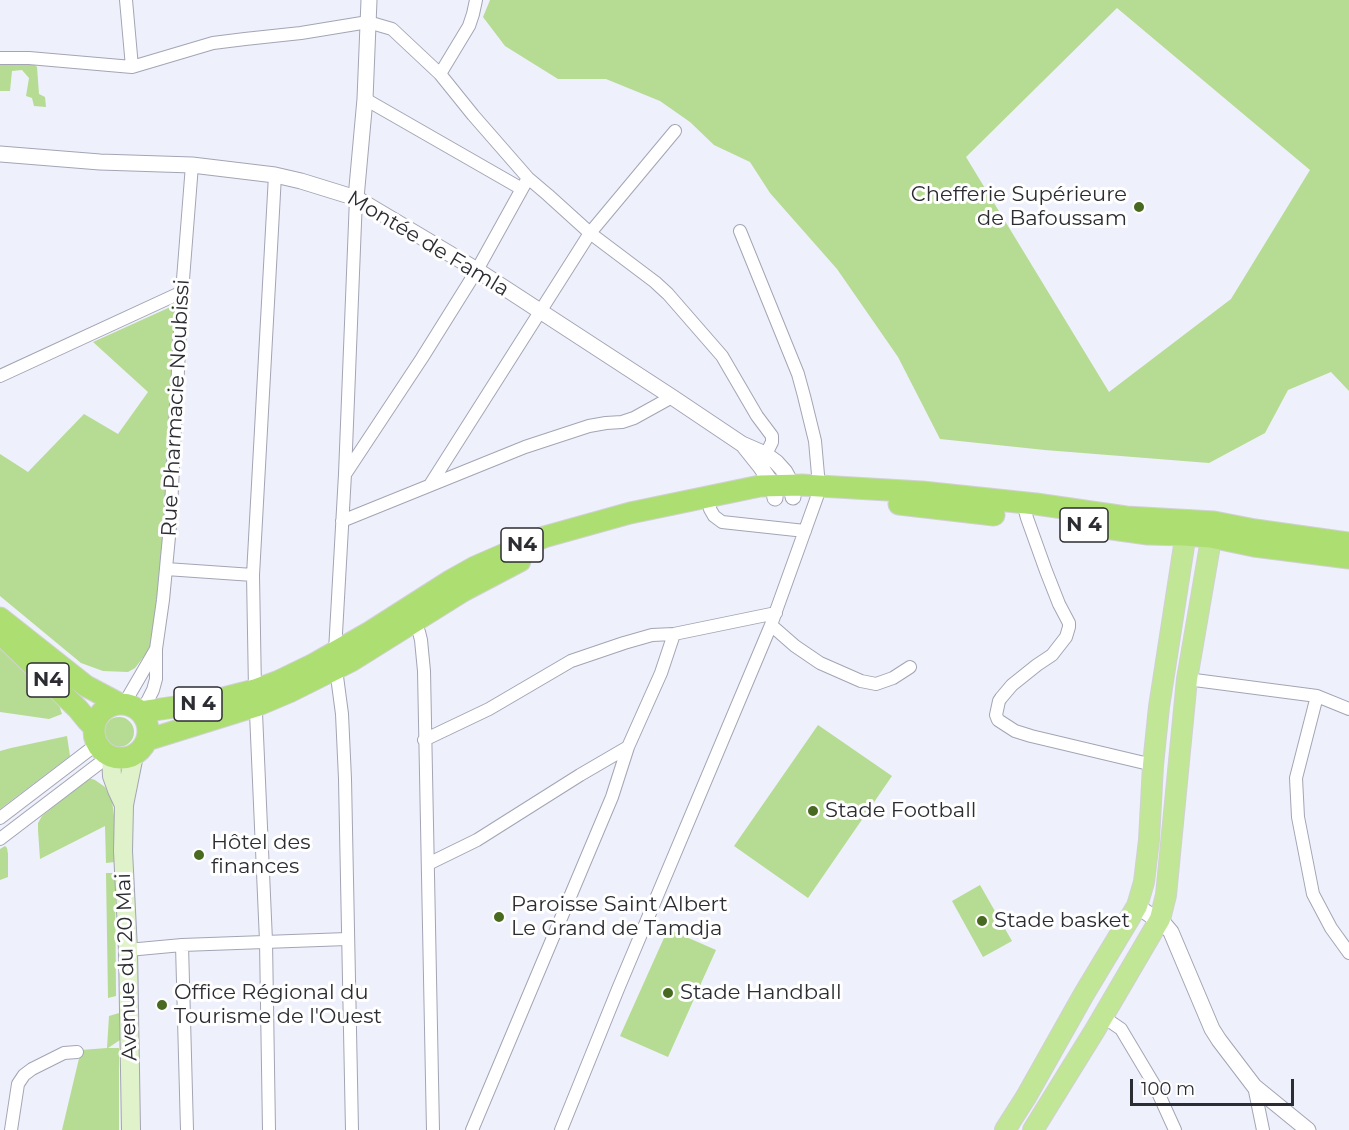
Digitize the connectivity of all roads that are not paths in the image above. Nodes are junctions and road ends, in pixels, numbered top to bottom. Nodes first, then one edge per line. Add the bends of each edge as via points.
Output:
1 (126, 0) edge
2 (369, 0) edge
3 (476, 0) edge
4 (368, 22) junction
5 (0, 58) edge
6 (132, 67) junction
7 (440, 74) junction
8 (364, 99) junction
9 (675, 131) dead end
10 (0, 154) edge
11 (192, 165) junction
12 (275, 175) junction
13 (525, 183) junction
14 (356, 198) junction
15 (740, 231) dead end
16 (590, 233) junction
17 (477, 270) junction
18 (182, 292) junction
19 (540, 312) junction
20 (0, 376) edge
21 (672, 397) junction
22 (760, 457) junction
23 (345, 474) junction
24 (430, 485) junction
25 (783, 491) junction
26 (818, 491) junction
27 (709, 502) junction
28 (1025, 511) junction
29 (342, 520) junction
30 (1187, 528) junction
31 (1213, 530) junction
32 (805, 531) junction
33 (1349, 543) edge
34 (1349, 558) edge
35 (166, 569) junction
36 (253, 575) junction
37 (776, 613) junction
38 (408, 616) junction
39 (0, 618) edge
40 (771, 625) junction
41 (0, 634) edge
42 (674, 634) junction
43 (156, 649) junction
44 (335, 660) junction
45 (910, 667) dead end
46 (1187, 679) junction
47 (1317, 696) junction
48 (256, 698) junction
49 (131, 708) junction
50 (1349, 710) edge
51 (424, 740) junction
52 (103, 746) junction
53 (628, 747) junction
54 (140, 748) junction
55 (1153, 765) junction
56 (124, 805) junction
57 (0, 818) edge
58 (0, 839) edge
59 (428, 864) junction
60 (1137, 906) junction
61 (1160, 919) junction
62 (347, 939) junction
63 (266, 941) junction
64 (182, 945) junction
65 (128, 950) junction
66 (1349, 953) edge
67 (1102, 1016) junction
68 (77, 1052) dead end
69 (1254, 1086) junction
70 (11, 1130) edge
71 (130, 1130) edge
72 (187, 1130) edge
73 (269, 1130) edge
74 (352, 1130) edge
75 (434, 1130) edge
76 (472, 1130) edge
77 (561, 1130) edge
78 (1005, 1130) edge
79 (1033, 1130) edge
80 (1174, 1130) edge
81 (1263, 1130) edge
82 (1308, 1130) edge

1 - 6 street
2 - 4 street
3 - 7 street via 468,26
4 - 6 street via 213,43
4 - 7 street via 392,28
4 - 8 street
5 - 6 street
7 - 13 street
8 - 13 street
8 - 14 street
9 - 16 street
10 - 11 street, Montée de Famla
11 - 12 street, Montée de Famla
11 - 18 street, Rue Pharmacie Noubissi
12 - 14 street, Montée de Famla
12 - 36 street
13 - 16 street via 549,195
13 - 17 street
14 - 17 street, Montée de Famla
14 - 23 street
15 - 26 street via 798,374 815,441
16 - 19 street
16 - 22 street via 668,294 722,356 772,436 768,450
17 - 19 street, Montée de Famla
17 - 23 street
18 - 20 street
18 - 35 street, Rue Pharmacie Noubissi
19 - 21 street, Montée de Famla
19 - 24 street
21 - 22 street, Montée de Famla
21 - 24 street via 634,418 567,433
22 - 25 street, Montée de Famla via 781,467
23 - 29 street
24 - 29 street
25 - 26 highway, N4
25 - 27 highway, N4
26 - 28 highway, N 4 via 922,492
26 - 32 street
27 - 32 street via 714,516 722,522
27 - 38 highway, N4 via 630,513 544,537 475,567
28 - 30 highway, N 4 via 1126,517
28 - 55 street via 1069,623 1068,633 1053,655 1012,685 1001,698 998,720 1030,736
29 - 44 street
30 - 31 highway, N 4
30 - 55 main road
31 - 33 highway, N 4 via 1255,530
31 - 34 highway, N 4 via 1254,546
31 - 46 main road
32 - 37 street
35 - 36 street
35 - 43 street, Rue Pharmacie Noubissi
36 - 48 street
37 - 40 street
37 - 42 street
38 - 44 highway, N4 via 370,632
38 - 51 street via 418,632 423,652
39 - 49 highway, N4 via 86,686
40 - 45 street via 820,663 861,681 876,684
40 - 77 street
41 - 52 highway, N4 via 61,692
42 - 51 street via 652,635 571,661 489,710
42 - 53 street
43 - 49 street, Rue Pharmacie Noubissi
43 - 49 street, Rue Pharmacie Noubissi via 153,690
44 - 48 highway, N4 via 279,681
44 - 62 street via 345,768
46 - 47 street
46 - 61 main road via 1166,895
47 - 50 street
47 - 66 street via 1296,778 1298,817 1312,894
48 - 49 highway, N 4
48 - 54 highway, N 4
48 - 63 street
49 - 52 highway via 106,708 101,713 97,719
49 - 54 highway via 147,722
51 - 59 street
52 - 54 highway via 119,758 127,758
52 - 56 main road, Avenue du 20 Mai
52 - 57 street
52 - 58 street
53 - 59 street via 477,840
53 - 76 street via 612,797
54 - 56 main road, Avenue du 20 Mai
55 - 60 main road via 1149,840
56 - 65 main road, Avenue du 20 Mai
59 - 75 street
60 - 61 street
60 - 78 main road
61 - 67 main road
61 - 69 street via 1171,932 1212,1029
62 - 63 street
62 - 74 street
63 - 64 street
63 - 73 street
64 - 65 street
64 - 72 street
65 - 71 main road, Avenue du 20 Mai
67 - 79 main road
67 - 80 street via 1121,1029 1155,1086
68 - 70 street via 64,1053 24,1075 18,1084
69 - 81 street
69 - 82 street

